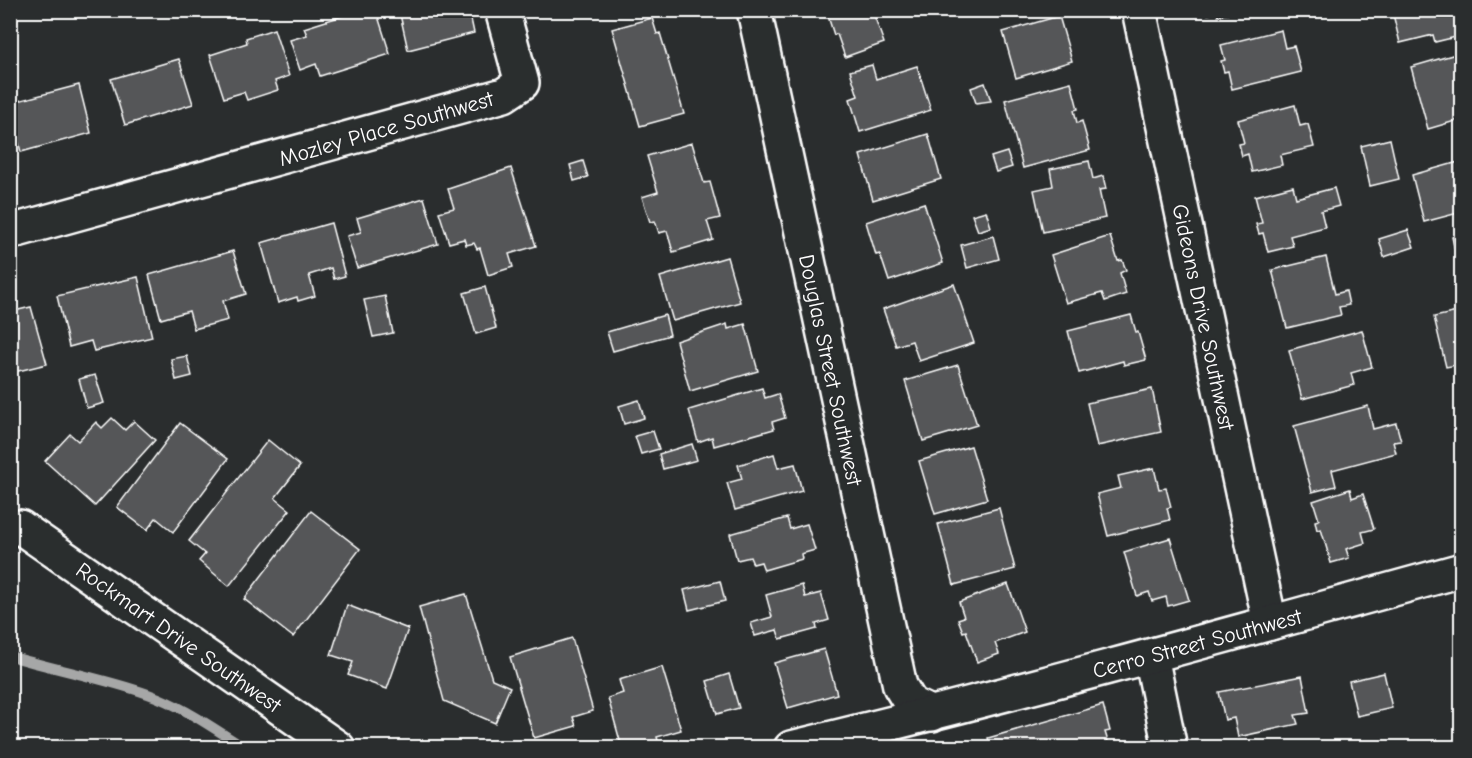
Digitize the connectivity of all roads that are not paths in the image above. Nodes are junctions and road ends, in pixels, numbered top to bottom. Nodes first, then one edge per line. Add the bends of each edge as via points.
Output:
1 (502, 10) edge
2 (754, 10) edge
3 (1139, 10) edge
4 (10, 232) edge
5 (20, 527) dead end
6 (1461, 570) edge
7 (1270, 623) junction
8 (1151, 656) junction
9 (932, 714) junction
10 (338, 747) edge
11 (791, 747) edge
12 (1170, 747) edge

1 - 4 street, Mozley Place Southwest via 522,83 504,95
2 - 9 street, Douglas Street Southwest via 900,686 911,704
3 - 7 street, Gideons Drive Southwest
5 - 10 street, Rockmart Drive Southwest
6 - 7 street, Cerro Street Southwest
7 - 8 street, Cerro Street Southwest
8 - 9 street, Cerro Street Southwest
8 - 12 street
9 - 11 street, Cerro Street Southwest

